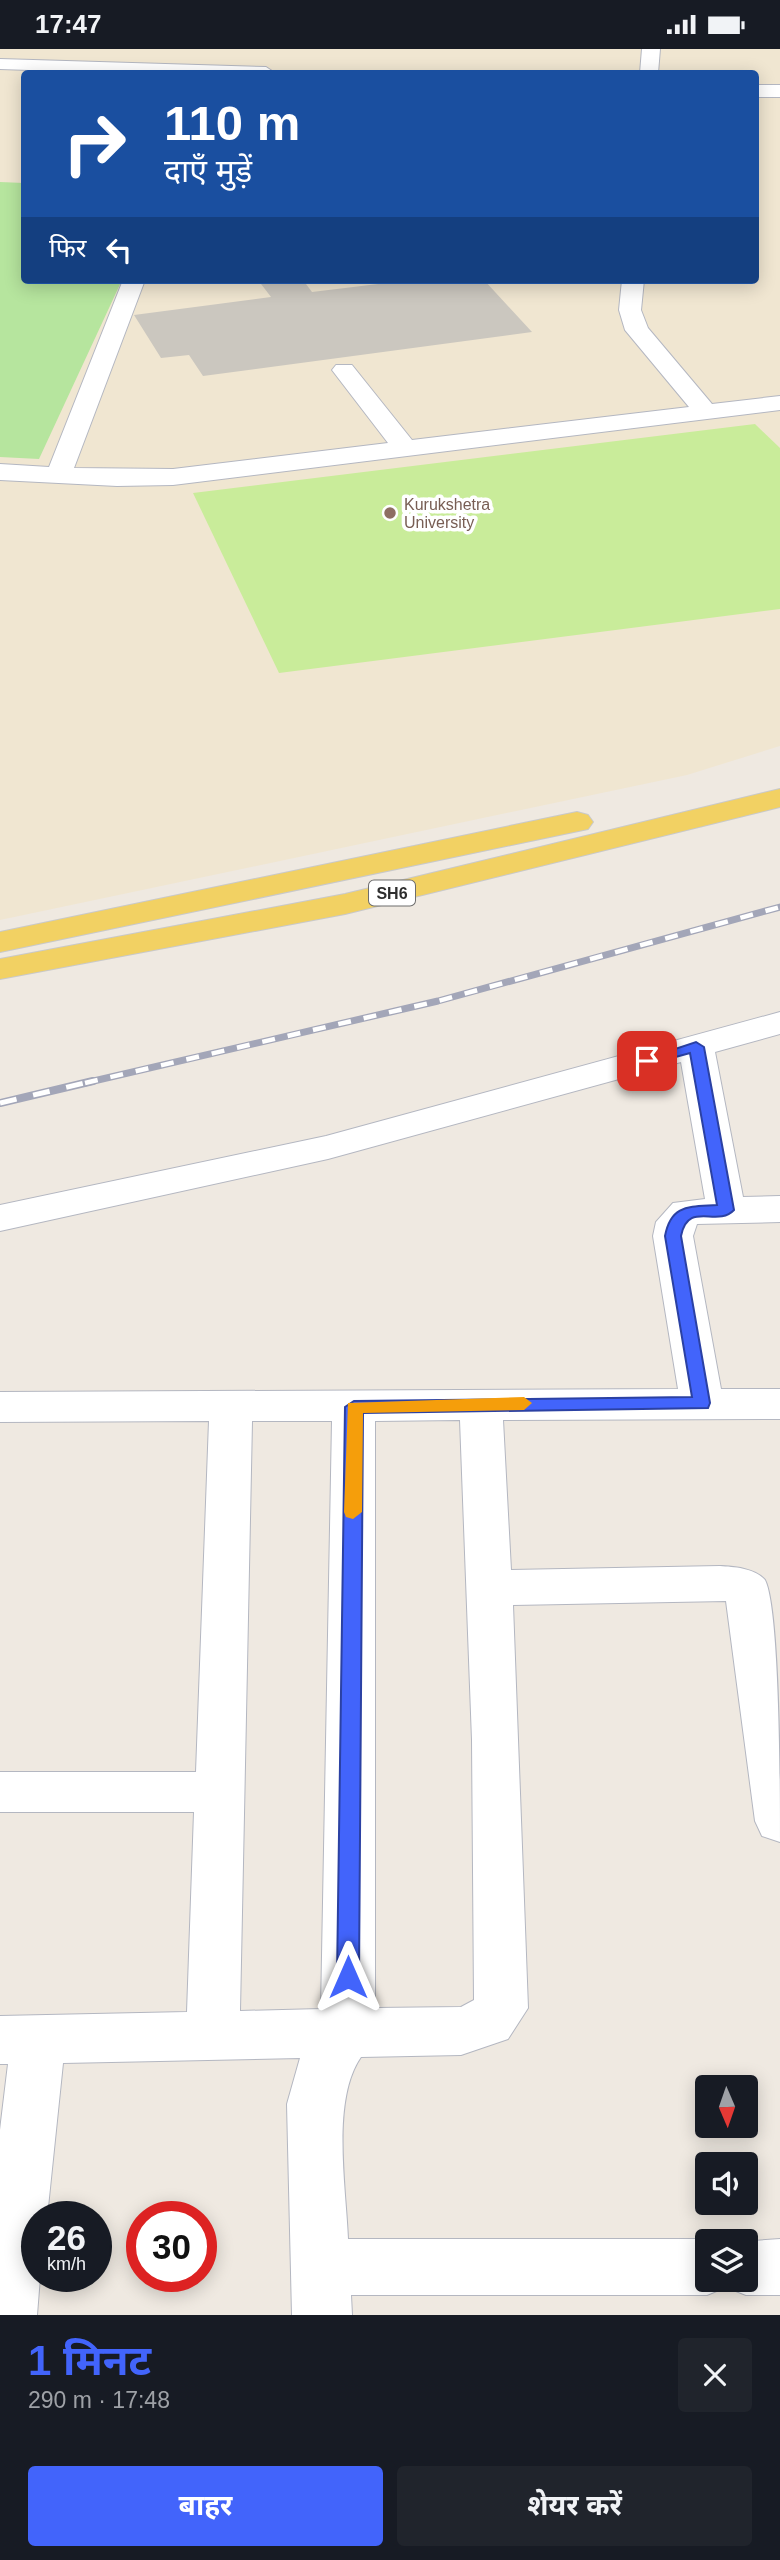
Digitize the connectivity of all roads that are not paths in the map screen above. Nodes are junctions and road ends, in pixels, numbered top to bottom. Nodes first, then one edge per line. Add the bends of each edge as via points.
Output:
1 (235, 49) edge
2 (652, 49) edge
3 (0, 64) edge
4 (149, 70) edge
5 (225, 70) edge
6 (649, 70) edge
7 (759, 91) edge
8 (780, 92) edge
9 (132, 284) edge
10 (633, 284) edge
11 (344, 370) dead end
12 (780, 403) edge
13 (706, 412) junction
14 (406, 449) junction
15 (0, 472) edge
16 (59, 475) junction
17 (780, 772) edge
18 (780, 798) edge
19 (0, 942) edge
20 (0, 969) edge
21 (780, 1023) edge
22 (696, 1047) junction
23 (780, 1209) edge
24 (726, 1210) junction
25 (0, 1218) edge
26 (481, 1403) junction
27 (702, 1403) junction
28 (780, 1403) edge
29 (0, 1407) edge
30 (354, 1407) junction
31 (231, 1408) junction
32 (489, 1588) junction
33 (0, 1792) edge
34 (219, 1792) junction
35 (780, 1821) edge
36 (348, 2031) junction
37 (213, 2035) junction
38 (19, 2039) edge
39 (758, 2267) edge
40 (780, 2267) edge
41 (695, 2268) edge
42 (322, 2291) edge
43 (7, 2315) edge

1 - 5 street
2 - 6 street
3 - 4 street
7 - 8 street
9 - 16 street
10 - 13 street via 630,310 637,330
11 - 14 street
12 - 13 street
13 - 14 street
14 - 16 street via 173,477
15 - 16 street
17 - 19 main road, SH6 via 642,808
18 - 20 main road, SH6 via 345,904
21 - 22 street
22 - 24 street
22 - 25 street via 328,1147
23 - 24 street
24 - 27 street via 687,1212 676,1222 673,1236
26 - 27 street
26 - 30 street
26 - 32 street
27 - 28 street
29 - 31 street
30 - 31 street
30 - 36 street
31 - 34 street
32 - 35 street via 720,1583 748,1591
32 - 36 street via 500,2008 489,2022 461,2031
33 - 34 street
34 - 37 street
36 - 37 street
36 - 42 street via 326,2062 315,2104
37 - 38 street
38 - 43 street
39 - 40 street
41 - 42 street

